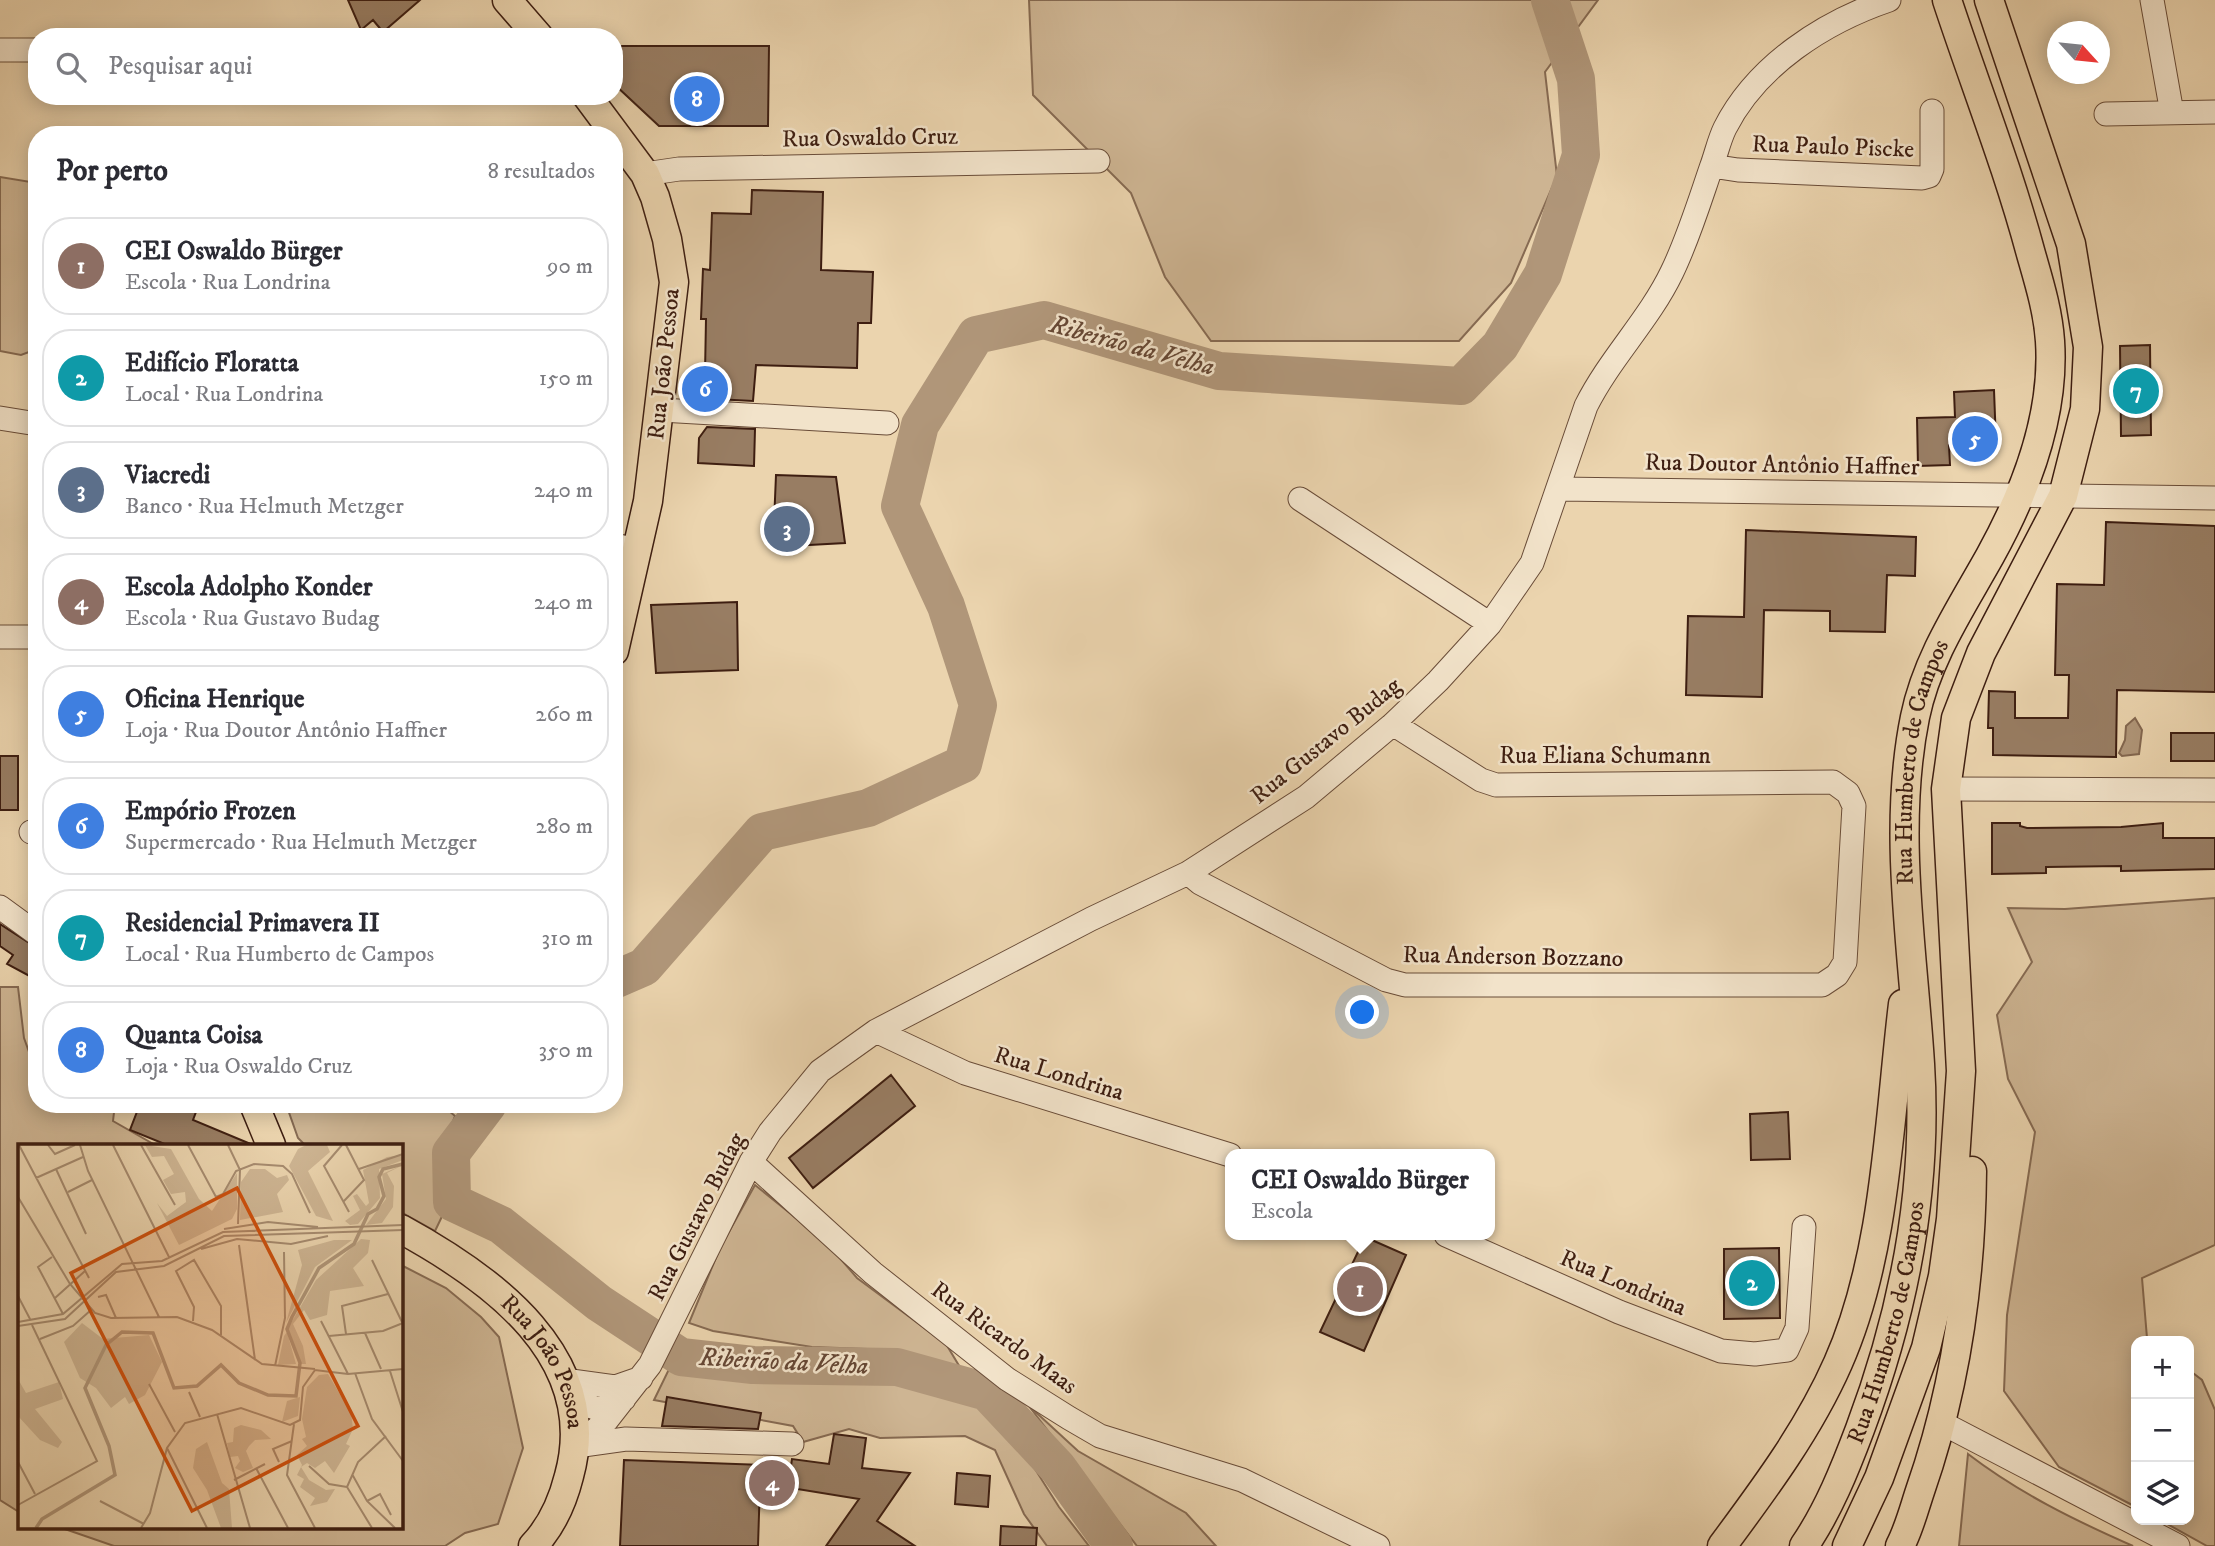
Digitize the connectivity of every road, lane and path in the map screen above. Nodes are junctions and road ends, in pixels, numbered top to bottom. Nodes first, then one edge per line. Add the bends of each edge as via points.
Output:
1 (507, 0) edge
2 (1947, 0) edge
3 (2152, 0) edge
4 (1873, 2) edge
5 (1994, 13) edge
6 (530, 28) edge
7 (0, 50) edge
8 (28, 50) edge
9 (594, 105) edge
10 (1932, 110) dead end
11 (2215, 112) edge
12 (2172, 113) junction
13 (2106, 114) dead end
14 (609, 126) edge
15 (623, 144) edge
16 (1098, 161) dead end
17 (1712, 166) junction
18 (645, 174) junction
19 (661, 410) junction
20 (0, 418) edge
21 (28, 423) edge
22 (887, 423) dead end
23 (1559, 489) junction
24 (2019, 496) junction
25 (2063, 496) junction
26 (2215, 498) edge
27 (1300, 499) dead end
28 (626, 548) edge
29 (623, 574) edge
30 (1490, 624) junction
31 (28, 637) edge
32 (0, 638) edge
33 (1393, 724) junction
34 (1946, 789) junction
35 (2215, 790) edge
36 (1188, 873) junction
37 (0, 907) edge
38 (28, 927) edge
39 (1910, 942) junction
40 (1822, 985) joint
41 (876, 1031) junction
42 (1961, 1071) junction
43 (258, 1113) edge
44 (271, 1144) edge
45 (1225, 1153) edge
46 (751, 1162) junction
47 (1804, 1227) dead end
48 (402, 1230) edge
49 (1457, 1240) edge
50 (566, 1386) junction
51 (621, 1392) junction
52 (1942, 1423) junction
53 (582, 1427) junction
54 (792, 1444) dead end
55 (1808, 1541) edge
56 (1902, 1544) edge
57 (533, 1546) edge
58 (1378, 1546) edge
59 (1722, 1546) edge
60 (1847, 1546) edge
61 (2178, 1546) edge

1 - 6 main road
2 - 24 main road, Rua Humberto de Campos via 2016,198 2050,339 2042,435
3 - 12 street
4 - 17 street, Rua Gustavo Budag via 1825,28 1759,79 1724,129
5 - 25 main road, Rua Humberto de Campos via 2048,169 2080,287 2088,346 2085,409
7 - 8 street
9 - 14 main road, Rua João Pessoa
10 - 17 street, Rua Paulo Piscke via 1932,169 1922,178
11 - 12 street
12 - 13 street
15 - 18 main road, Rua João Pessoa
16 - 18 street, Rua Oswaldo Cruz via 679,169
17 - 23 street, Rua Gustavo Budag via 1671,275 1586,406
18 - 19 main road, Rua João Pessoa via 667,239 674,282
19 - 22 street
19 - 28 main road, Rua João Pessoa
20 - 21 street
23 - 24 street, Rua Doutor Antônio Haffner
23 - 30 street, Rua Gustavo Budag via 1532,563
24 - 25 street, Rua Doutor Antônio Haffner
24 - 39 main road, Rua Humberto de Campos via 1940,645 1915,715 1904,790
25 - 26 street, Rua Doutor Antônio Haffner
25 - 34 main road, Rua Humberto de Campos via 1981,653 1956,718
27 - 30 street
28 - 29 main road, Rua João Pessoa
30 - 33 street, Rua Gustavo Budag
31 - 32 street
33 - 36 street, Rua Gustavo Budag via 1306,797
33 - 40 street, Rua Eliana Schumann via 1496,785 1833,782 1848,793 1854,806 1845,962 1837,975
34 - 35 street
34 - 42 main road, Rua Humberto de Campos
36 - 40 street, Rua Anderson Bozzano via 1373,973 1405,985
36 - 41 street, Rua Gustavo Budag
37 - 38 street
39 - 55 main road, Rua Humberto de Campos via 1921,1125 1920,1180 1908,1260 1873,1395 1847,1463
39 - 59 main road via 1877,1224 1855,1316 1810,1421
41 - 45 street, Rua Londrina via 965,1073
41 - 46 street, Rua Gustavo Budag via 820,1071
42 - 52 main road via 1973,1162 1971,1236
42 - 60 main road, Rua Humberto de Campos via 1952,1208 1937,1300 1906,1409
43 - 44 main road
46 - 51 street, Rua Gustavo Budag via 645,1372
46 - 58 street, Rua Ricardo Maas via 873,1273 1007,1378 1069,1418 1100,1436 1242,1480
47 - 49 street, Rua Londrina via 1797,1328 1787,1350 1755,1354 1721,1351 1619,1312
48 - 50 main road, Rua João Pessoa via 495,1288 532,1326
50 - 51 street
50 - 53 main road, Rua João Pessoa
51 - 53 street
51 - 53 street, Rua Gustavo Budag via 607,1420
52 - 56 main road
52 - 61 street
53 - 54 street via 626,1439
53 - 57 main road, Rua João Pessoa via 563,1497

